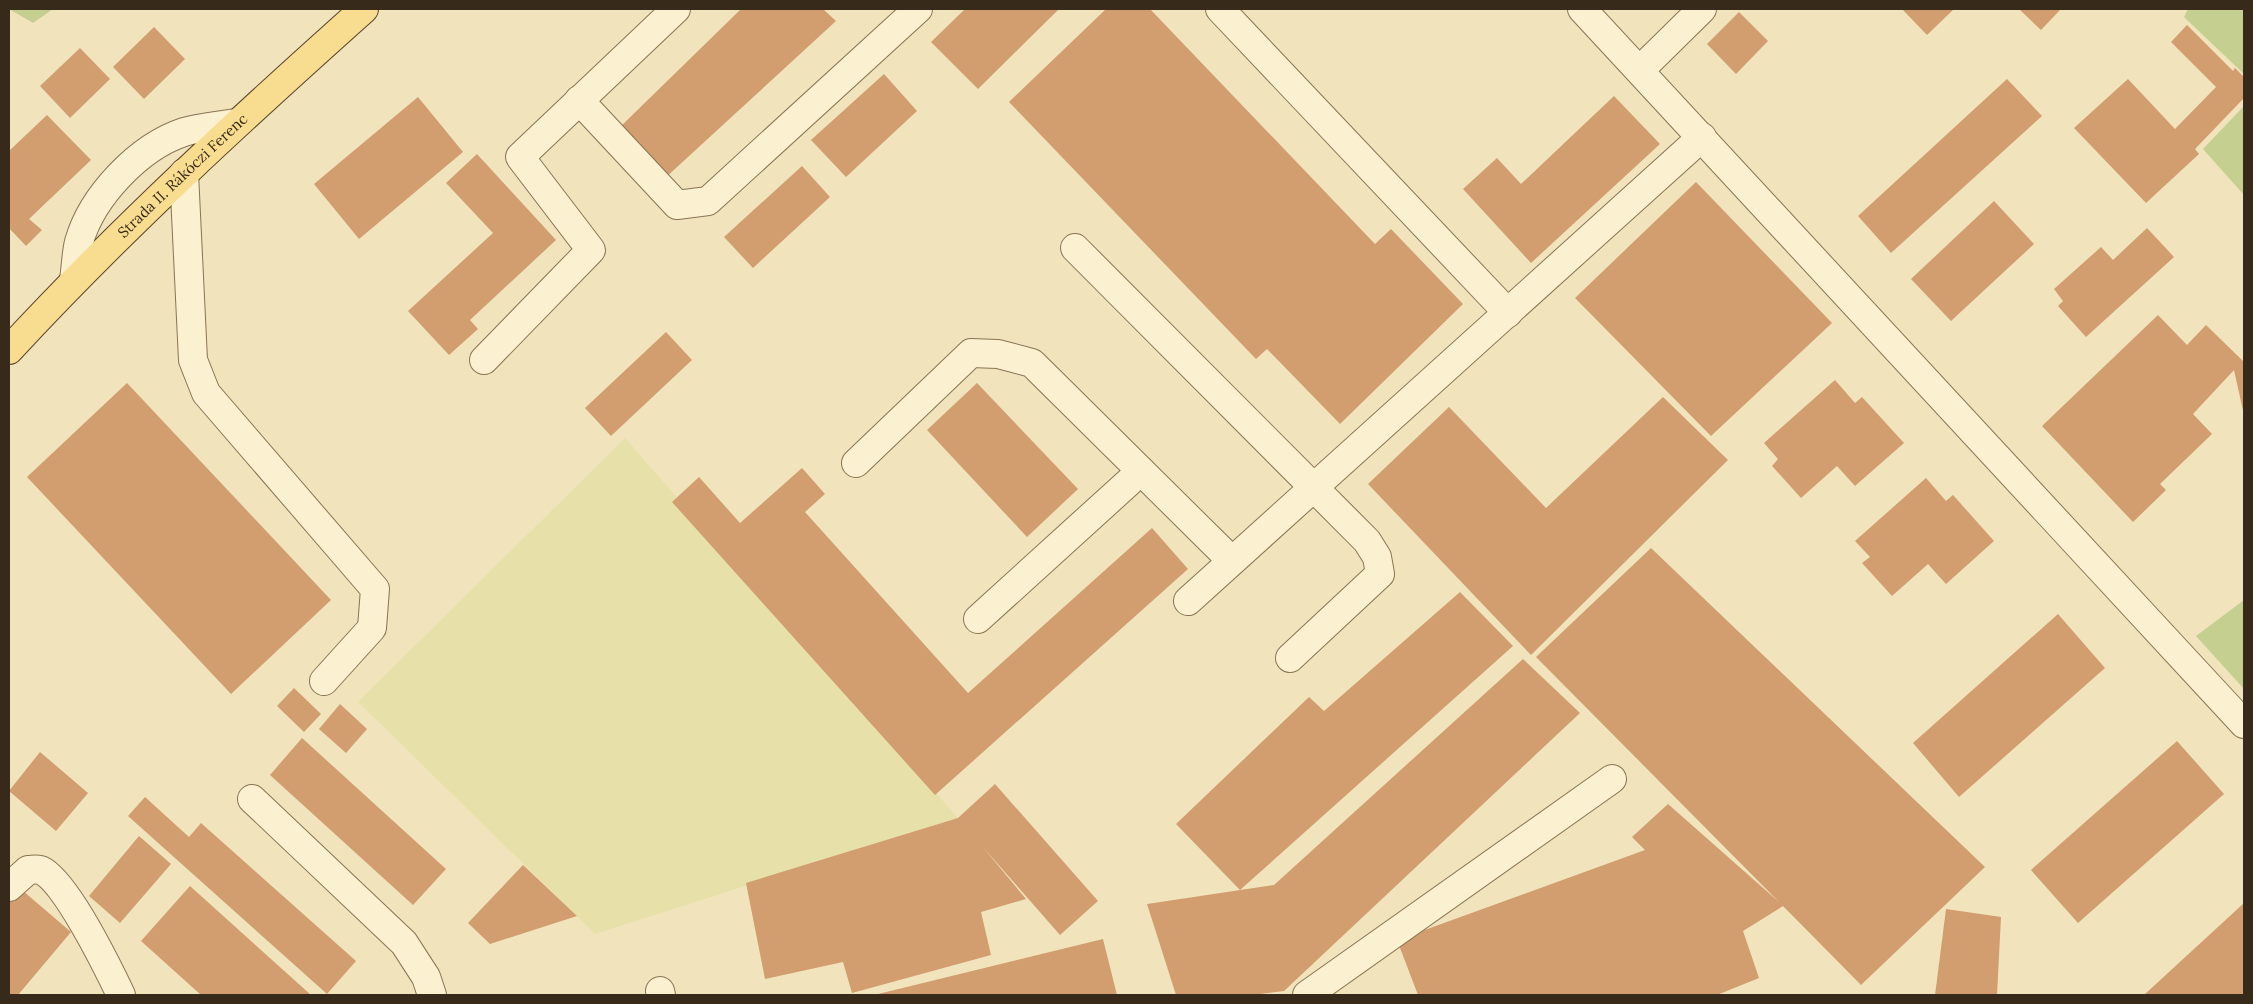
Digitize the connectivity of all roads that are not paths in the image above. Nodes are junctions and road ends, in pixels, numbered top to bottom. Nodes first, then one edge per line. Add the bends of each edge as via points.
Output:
1 (364, 9) edge
2 (676, 9) edge
3 (918, 9) edge
4 (1220, 9) edge
5 (1582, 9) edge
6 (1702, 9) edge
7 (1640, 70) junction
8 (579, 100) junction
9 (236, 123) junction
10 (1702, 137) junction
11 (184, 174) junction
12 (1075, 248) dead end
13 (74, 279) junction
14 (1508, 312) junction
15 (9, 350) edge
16 (484, 360) dead end
17 (856, 463) dead end
18 (1142, 472) junction
19 (1314, 487) junction
20 (1232, 561) junction
21 (1188, 601) dead end
22 (978, 619) dead end
23 (1290, 658) dead end
24 (324, 681) dead end
25 (2244, 724) edge
26 (1612, 779) dead end
27 (252, 799) dead end
28 (9, 888) edge
29 (121, 995) edge
30 (432, 995) edge
31 (1306, 995) edge

1 - 9 main road, Strada II. Rákóczi Ferenc
2 - 8 street
3 - 8 street via 708,201 677,205
4 - 14 street
5 - 7 street
6 - 7 street
7 - 10 street
8 - 16 street via 520,157 591,250
9 - 11 main road, Strada II. Rákóczi Ferenc
9 - 13 street via 185,132 157,143 138,158 91,212 79,242
10 - 14 street
10 - 25 street
11 - 13 main road, Strada II. Rákóczi Ferenc
11 - 24 street via 193,360 206,392 375,589 372,628
12 - 19 street
13 - 15 main road, Strada II. Rákóczi Ferenc
14 - 19 street
17 - 18 street via 971,353 998,354 1032,363
18 - 20 street
18 - 22 street
19 - 20 street
19 - 23 street via 1367,541 1377,557 1380,574
20 - 21 street
26 - 31 street
27 - 30 street via 404,943 426,977
28 - 29 street via 28,870 41,870 52,879 91,934

